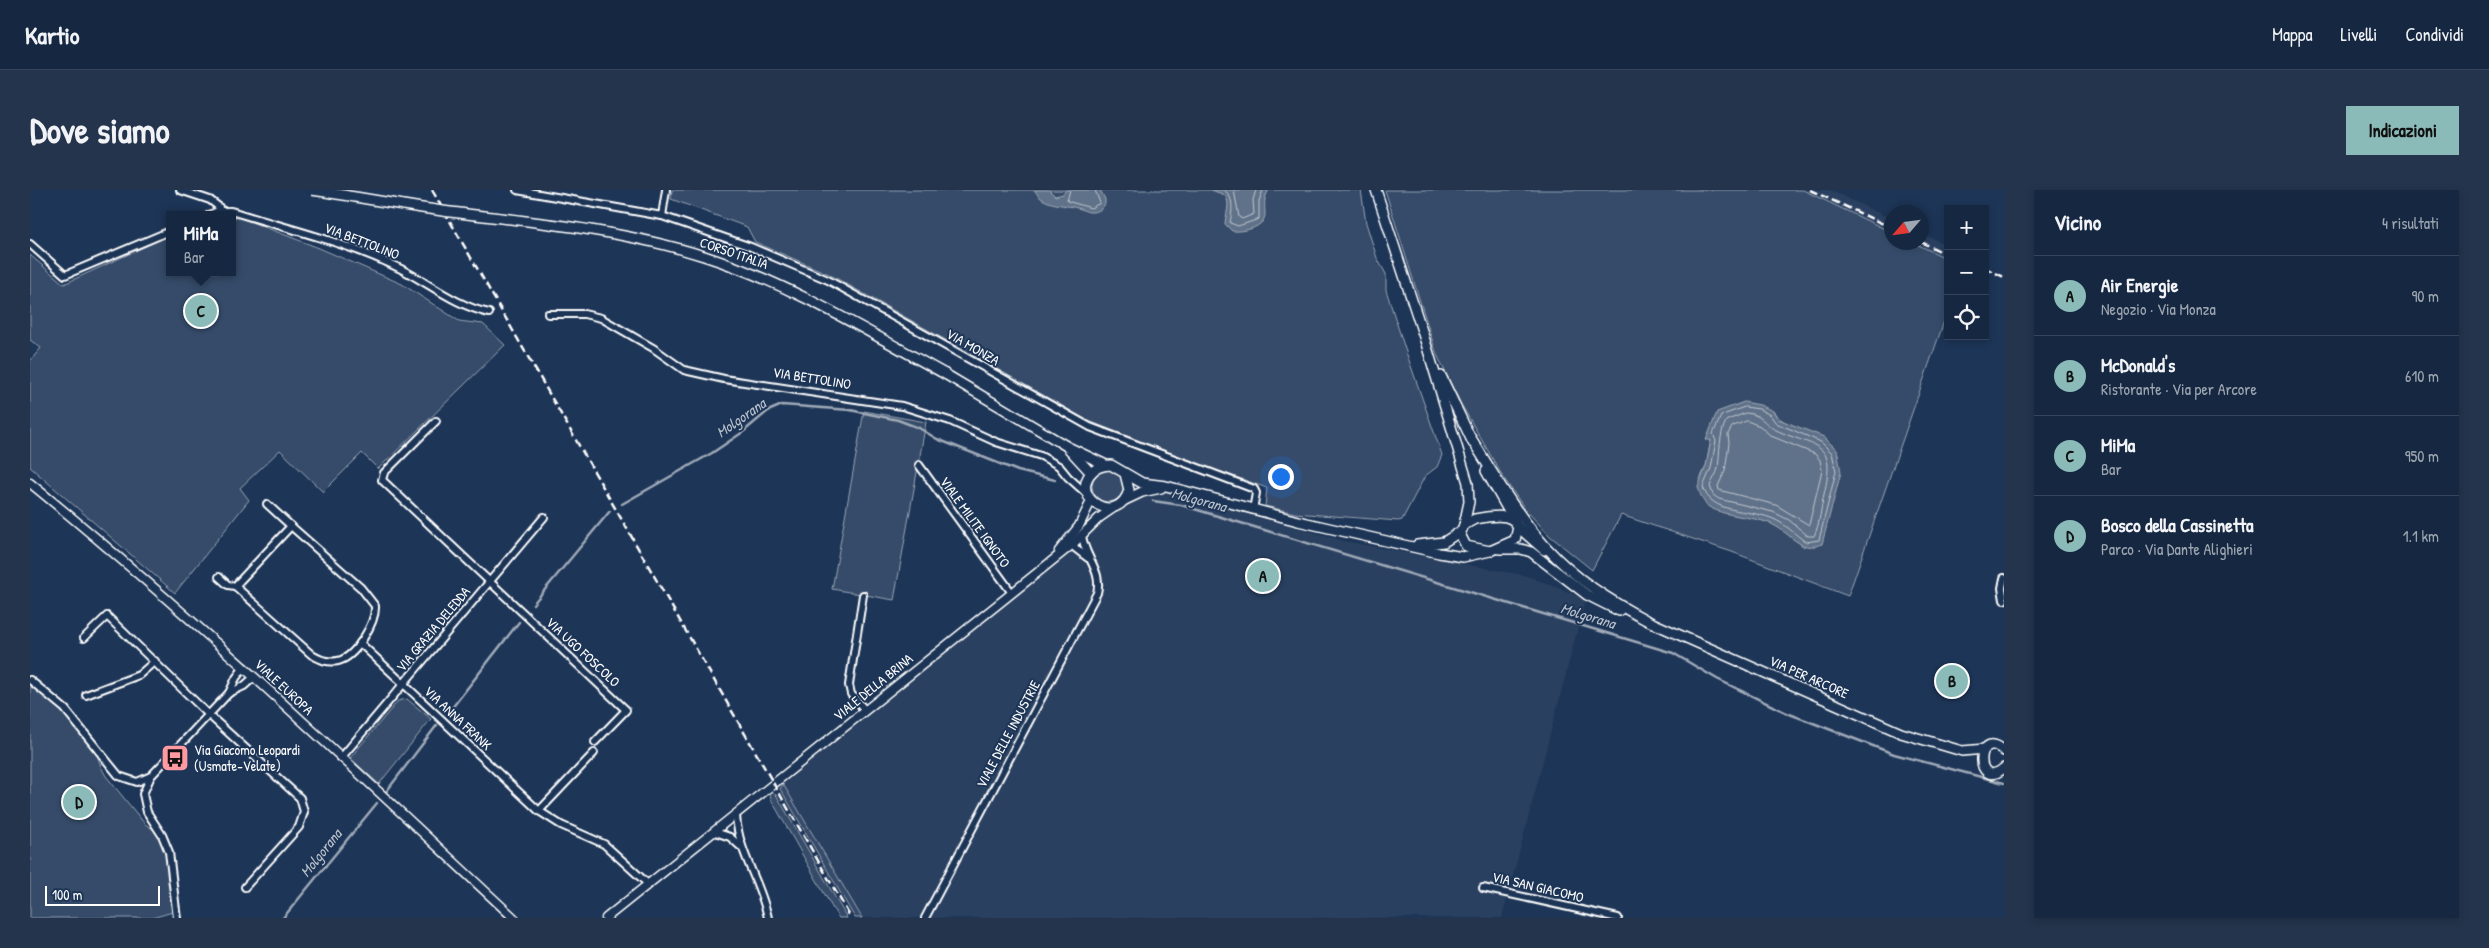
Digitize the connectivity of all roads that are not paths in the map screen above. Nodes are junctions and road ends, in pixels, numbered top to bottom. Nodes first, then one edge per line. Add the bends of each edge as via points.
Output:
1 (180, 190) edge
2 (312, 190) edge
3 (517, 190) edge
4 (666, 190) edge
5 (1376, 190) edge
6 (218, 211) joint
7 (231, 211) edge
8 (236, 213) edge
9 (662, 216) junction
10 (166, 233) edge
11 (30, 244) edge
12 (489, 314) dead end
13 (548, 314) dead end
14 (1424, 337) junction
15 (436, 421) dead end
16 (1470, 438) junction
17 (1068, 447) junction
18 (919, 465) dead end
19 (1106, 465) junction
20 (1125, 474) junction
21 (1089, 475) junction
22 (1071, 480) junction
23 (30, 483) edge
24 (1166, 486) junction
25 (1089, 497) junction
26 (1125, 500) junction
27 (267, 504) dead end
28 (1115, 507) junction
29 (1254, 510) junction
30 (544, 517) dead end
31 (1515, 523) junction
32 (291, 526) junction
33 (1462, 528) junction
34 (1081, 530) junction
35 (1073, 544) junction
36 (1407, 546) junction
37 (1494, 550) junction
38 (1091, 560) junction
39 (1048, 564) junction
40 (1572, 571) junction
41 (219, 577) dead end
42 (2004, 578) edge
43 (490, 581) junction
44 (235, 586) junction
45 (1012, 593) junction
46 (862, 594) dead end
47 (2004, 600) edge
48 (1648, 621) junction
49 (84, 638) dead end
50 (360, 643) junction
51 (155, 661) junction
52 (244, 667) junction
53 (254, 677) junction
54 (30, 680) edge
55 (403, 684) junction
56 (230, 693) junction
57 (86, 695) dead end
58 (865, 710) junction
59 (209, 715) junction
60 (595, 742) dead end
61 (1985, 749) junction
62 (1962, 751) junction
63 (2004, 751) edge
64 (594, 753) dead end
65 (341, 758) junction
66 (1981, 763) junction
67 (2003, 770) edge
68 (151, 776) junction
69 (539, 811) junction
70 (736, 815) junction
71 (715, 832) junction
72 (741, 847) junction
73 (649, 885) junction
74 (245, 886) dead end
75 (1483, 888) dead end
76 (177, 918) edge
77 (514, 918) edge
78 (606, 918) edge
79 (768, 918) edge
80 (925, 918) edge
81 (1618, 918) edge

1 - 6 street via 210,200 219,207
2 - 17 main road, CORSO ITALIA, bridge via 564,226 654,242 704,256 767,279 945,374
3 - 9 street, VIA MONZA
4 - 9 street
5 - 14 main road
6 - 7 street, VIA BETTOLINO
8 - 12 street, VIA BETTOLINO via 345,246 400,269 474,310
9 - 29 street, VIA MONZA via 751,247 828,280 1090,427 1254,489
10 - 11 street via 65,275
13 - 22 street, VIA BETTOLINO via 584,314 601,318 684,370 917,410 1041,456 1058,466
14 - 16 main road
14 - 33 main road via 1468,483 1469,502
15 - 43 street via 381,478
16 - 31 main road
16 - 40 main road via 1523,518 1546,547
17 - 19 main road, CORSO ITALIA
17 - 21 main road
18 - 45 street, VIALE MILITE IGNOTO
19 - 20 main road via 1117,467
19 - 21 main road
20 - 24 main road via 1142,483
20 - 26 main road via 1129,490
21 - 22 street
21 - 25 main road
22 - 25 street, VIA BETTOLINO
23 - 52 street, VIALE EUROPA
24 - 26 main road
24 - 29 main road
25 - 28 main road via 1102,508
25 - 34 street, VIALE DELLA BRINA
26 - 28 main road
27 - 32 street
28 - 34 street, VIALE DELLA BRINA
29 - 36 main road
30 - 43 street, VIA GRAZIA DELEDDA
31 - 33 main road via 1504,516 1487,516 1475,518
31 - 37 main road via 1515,540
31 - 40 main road
32 - 44 street
32 - 50 street via 371,599 376,614
33 - 36 main road via 1440,543
33 - 37 main road via 1461,539 1466,546
34 - 35 street, VIALE DELLA BRINA
34 - 38 street, VIALE DELLE INDUSTRIE
34 - 39 street, VIALE DELLA BRINA
35 - 38 street, VIALE DELLE INDUSTRIE
35 - 39 street, VIALE DELLA BRINA
36 - 37 main road via 1463,557
37 - 48 main road via 1531,552 1594,599
38 - 80 street, VIALE DELLE INDUSTRIE via 1099,583 1097,593
39 - 45 street, VIALE DELLA BRINA
40 - 48 main road via 1602,594
41 - 44 street via 228,585
42 - 47 street
43 - 55 street, VIA GRAZIA DELEDDA
43 - 60 street, VIA UGO FOSCOLO via 626,710
44 - 50 street via 312,655 325,662 340,661
45 - 58 street, VIALE DELLA BRINA
46 - 58 street via 849,685 851,694
48 - 62 main road, VIA PER ARCORE via 1900,733
49 - 51 street via 107,616
50 - 55 street, VIA ANNA FRANK
51 - 57 street via 138,675
51 - 59 street
52 - 53 street, VIALE EUROPA
52 - 56 street
53 - 56 street
53 - 65 street, VIALE EUROPA
54 - 68 street via 65,709 119,776 137,782
55 - 65 street, VIA GRAZIA DELEDDA
55 - 69 street, VIA ANNA FRANK
56 - 59 street
58 - 70 street, VIALE DELLA BRINA
59 - 68 street
59 - 74 street via 300,798 304,812 299,827
61 - 62 main road, VIA PER ARCORE
61 - 63 main road, VIA PER ARCORE via 1997,746
61 - 66 main road
62 - 66 main road, VIA PER ARCORE
64 - 69 street
65 - 77 street, VIALE EUROPA
66 - 67 main road, VIA PER ARCORE via 1987,771
68 - 76 street via 143,794 147,812 162,835 168,852
69 - 73 street, VIA ANNA FRANK via 561,825 604,844
70 - 71 street, VIALE DELLA BRINA
70 - 72 street
71 - 72 street via 730,836
71 - 73 street, VIALE DELLA BRINA
72 - 79 street
73 - 78 street
75 - 81 street, VIA SAN GIACOMO

